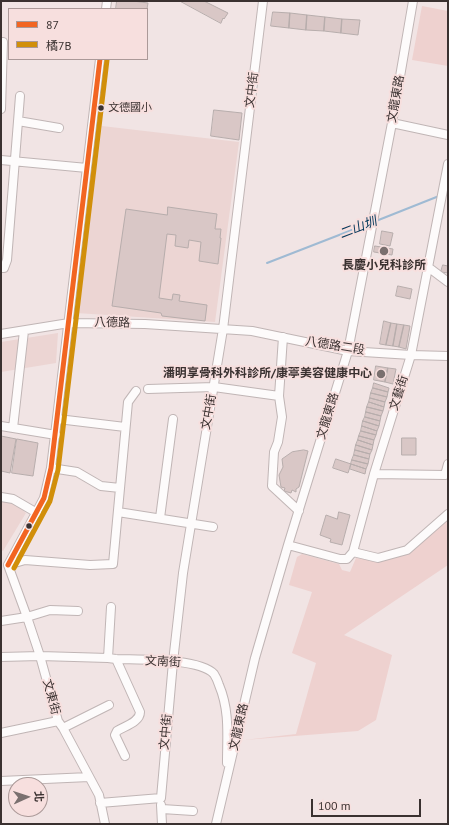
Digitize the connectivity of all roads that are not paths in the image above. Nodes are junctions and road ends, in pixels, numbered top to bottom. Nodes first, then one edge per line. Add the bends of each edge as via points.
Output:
1 (263, 1) edge
2 (413, 1) edge
3 (3, 42) dead end
4 (100, 60) edge
5 (2, 95) edge
6 (20, 96) dead end
7 (1, 109) edge
8 (18, 122) junction
9 (392, 122) junction
10 (59, 128) dead end
11 (448, 135) edge
12 (1, 160) edge
13 (14, 160) junction
14 (448, 164) edge
15 (87, 168) junction
16 (428, 267) junction
17 (1, 268) edge
18 (448, 282) edge
19 (69, 323) junction
20 (223, 329) junction
21 (24, 331) junction
22 (1, 334) edge
23 (283, 337) junction
24 (348, 351) junction
25 (411, 355) junction
26 (448, 356) edge
27 (214, 387) junction
28 (148, 389) dead end
29 (136, 391) dead end
30 (279, 396) junction
31 (58, 419) junction
32 (173, 419) dead end
33 (1, 426) edge
34 (125, 427) junction
35 (13, 428) junction
36 (56, 435) junction
37 (448, 464) edge
38 (51, 468) junction
39 (374, 474) junction
40 (447, 475) edge
41 (120, 488) junction
42 (1, 497) edge
43 (299, 511) junction
44 (118, 512) junction
45 (37, 513) junction
46 (448, 514) edge
47 (160, 518) junction
48 (191, 523) junction
49 (213, 527) dead end
50 (288, 545) junction
51 (353, 552) junction
52 (4, 564) edge
53 (111, 607) dead end
54 (78, 611) dead end
55 (27, 617) junction
56 (1, 621) edge
57 (40, 656) junction
58 (1, 657) edge
59 (112, 658) junction
60 (173, 662) junction
61 (109, 704) dead end
62 (60, 724) junction
63 (1, 733) edge
64 (125, 756) dead end
65 (89, 777) junction
66 (226, 780) junction
67 (1, 781) edge
68 (161, 798) junction
69 (100, 803) junction
70 (162, 809) junction
71 (193, 811) dead end
72 (104, 824) edge
73 (162, 824) edge
74 (216, 824) edge

1 - 20 street, 文中街
2 - 9 street, 文龍東路
3 - 5 street
4 - 15 street
5 - 7 street
6 - 8 street
8 - 10 street
8 - 13 street
9 - 11 street
9 - 24 street, 文龍東路
12 - 13 street
13 - 15 street
13 - 17 street via 7,260 4,268
14 - 16 street, 文藝街
15 - 19 street
16 - 18 street
16 - 25 street, 文藝街
19 - 20 street, 八德路
19 - 21 street, 八德路
19 - 31 street
20 - 23 street, 八德路二段
20 - 27 street, 文中街
21 - 22 street, 八德路
21 - 35 street
23 - 24 street, 八德路二段
23 - 30 street
24 - 25 street, 八德路二段
24 - 43 street, 文龍東路
25 - 26 street, 八德路二段
25 - 39 street, 文藝街
27 - 28 street
27 - 30 street
27 - 48 street, 文中街
29 - 34 street via 128,402
30 - 43 street via 282,417 274,452 272,486
31 - 34 street
31 - 36 street
32 - 47 street
33 - 35 street
34 - 41 street
35 - 36 street
36 - 38 street
37 - 40 street
38 - 41 street via 77,472 101,486
38 - 45 street via 44,498
39 - 40 street
39 - 51 street, 文藝街
41 - 44 street
42 - 45 street via 13,499
43 - 50 street, 文龍東路
44 - 47 street
44 - 52 street via 113,564 90,565 25,560
45 - 52 street
46 - 51 street via 407,550 378,558
47 - 48 street
48 - 49 street
48 - 60 street, 文中街 via 182,573
50 - 51 street via 340,560 347,559
50 - 66 street, 文龍東路 via 256,658
52 - 55 street, 文東街
53 - 59 street
54 - 55 street via 50,610
55 - 56 street
55 - 57 street, 文東街
57 - 58 street, 文南街
57 - 59 street, 文南街
57 - 62 street, 文東街
59 - 60 street, 文南街
59 - 64 street via 140,712 137,720 115,733
60 - 66 street, 文南街 via 208,669 215,675 228,715
60 - 68 street, 文中街
61 - 62 street
62 - 63 street
62 - 65 street, 文東街
65 - 67 street
65 - 69 street, 文東街 via 99,795
66 - 74 street, 文龍東路
68 - 69 street
68 - 70 street, 文中街
69 - 72 street, 文東街
70 - 71 street
70 - 73 street, 文中街

